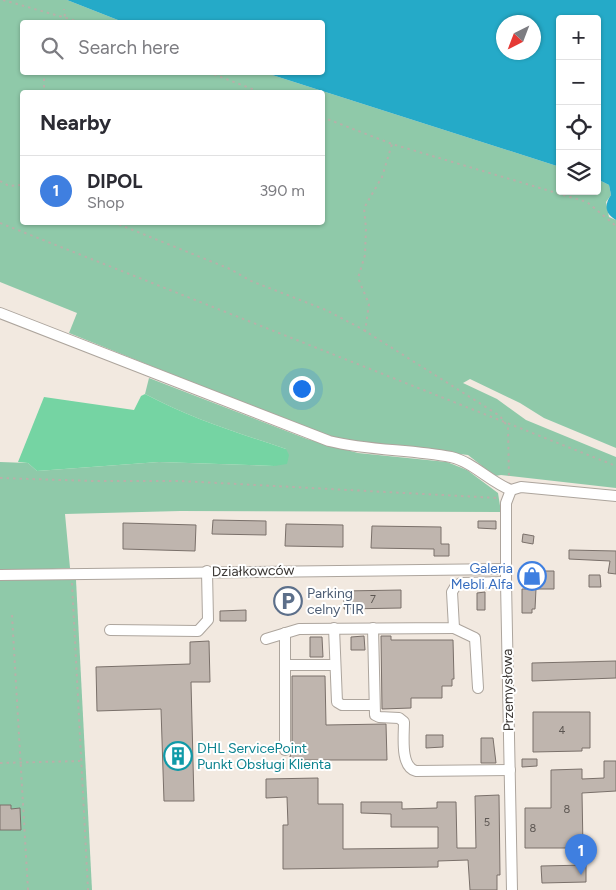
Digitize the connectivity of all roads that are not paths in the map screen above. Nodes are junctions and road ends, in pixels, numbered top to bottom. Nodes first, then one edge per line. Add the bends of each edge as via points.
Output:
1 (0, 313) edge
2 (509, 495) junction
3 (616, 496) edge
4 (507, 568) junction
5 (207, 572) junction
6 (0, 575) edge
7 (506, 582) junction
8 (334, 628) junction
9 (374, 628) junction
10 (454, 628) junction
11 (110, 630) dead end
12 (285, 633) junction
13 (266, 638) dead end
14 (335, 664) junction
15 (285, 665) junction
16 (478, 688) dead end
17 (374, 705) junction
18 (285, 750) dead end
19 (510, 770) junction
20 (512, 890) edge

1 - 2 street via 302,432 348,446 451,458 471,466
2 - 3 street via 521,487
2 - 4 street, Przemysłowa
4 - 5 street, Działkowców
4 - 7 street, Przemysłowa
5 - 6 street, Działkowców
5 - 11 street via 208,620 198,631
7 - 10 street via 461,583 455,587 452,592
7 - 19 street, Przemysłowa
8 - 9 street
8 - 12 street via 299,629
8 - 14 street
9 - 10 street
9 - 17 street
10 - 16 street via 475,638
12 - 13 street
12 - 15 street
14 - 15 street
14 - 17 street via 337,702 342,705
15 - 18 street
17 - 19 street via 376,717 399,718 404,722 406,760 412,770
19 - 20 street, Przemysłowa

